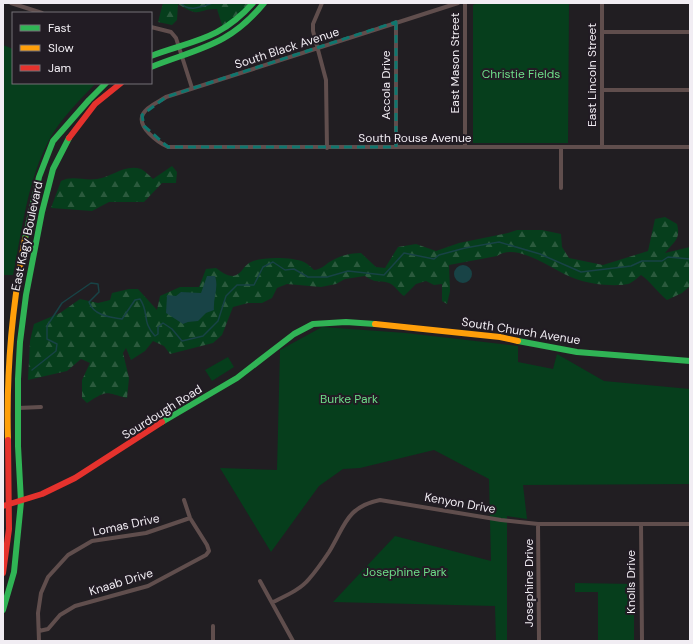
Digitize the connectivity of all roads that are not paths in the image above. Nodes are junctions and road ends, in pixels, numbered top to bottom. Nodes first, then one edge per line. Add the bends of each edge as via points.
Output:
1 (11, 3) edge
2 (252, 3) edge
3 (264, 3) edge
4 (322, 3) edge
5 (458, 3) edge
6 (465, 3) edge
7 (602, 3) edge
8 (39, 12) edge
9 (396, 22) junction
10 (152, 28) edge
11 (602, 32) junction
12 (690, 32) edge
13 (181, 47) junction
14 (317, 49) junction
15 (152, 56) edge
16 (182, 57) junction
17 (152, 67) edge
18 (105, 84) edge
19 (120, 84) edge
20 (192, 88) junction
21 (602, 90) junction
22 (690, 90) edge
23 (147, 130) joint
24 (561, 147) junction
25 (602, 147) junction
26 (690, 147) edge
27 (328, 148) junction
28 (396, 148) junction
29 (465, 148) junction
30 (561, 188) dead end
31 (324, 322) joint
32 (690, 360) edge
33 (41, 407) dead end
34 (18, 408) junction
35 (184, 500) dead end
36 (21, 502) junction
37 (11, 505) junction
38 (3, 506) edge
39 (190, 518) junction
40 (538, 524) junction
41 (641, 524) junction
42 (690, 524) edge
43 (3, 573) edge
44 (260, 581) dead end
45 (273, 602) junction
46 (3, 610) edge
47 (213, 626) dead end
48 (39, 631) junction
49 (39, 641) edge
50 (213, 641) edge
51 (293, 641) edge
52 (539, 641) edge
53 (642, 641) edge

1 - 8 street
2 - 13 main road via 236,22 224,30
3 - 16 main road via 243,27 222,42
4 - 14 street via 313,24
5 - 9 street, South Black Avenue
6 - 29 street, East Mason Street
7 - 11 street, East Lincoln Street
9 - 14 street, South Black Avenue
9 - 28 street, Accola Drive
10 - 13 street via 171,32
11 - 12 street
11 - 21 street, East Lincoln Street
13 - 15 main road
13 - 16 street
14 - 20 street, South Black Avenue
14 - 27 street via 326,80
16 - 17 main road
16 - 20 street
18 - 37 main road, East Kagy Boulevard via 88,99 53,142 41,172 26,229 13,309 7,381
19 - 34 main road, East Kagy Boulevard via 94,104 82,118 53,169 26,295 20,342
20 - 23 street, South Black Avenue via 166,97 147,110 142,115 142,121
21 - 22 street
21 - 25 street, East Lincoln Street
23 - 27 street, South Rouse Avenue via 158,142 168,147
24 - 25 street, South Rouse Avenue
24 - 29 street, South Rouse Avenue
24 - 30 street
25 - 26 street, South Rouse Avenue
27 - 28 street, South Rouse Avenue
28 - 29 street, South Rouse Avenue
31 - 32 main road, South Church Avenue via 399,326 500,337 577,352
31 - 36 main road, Sourdough Road via 313,324 294,334 237,378 81,475
33 - 34 street
34 - 36 main road, East Kagy Boulevard
35 - 39 street
36 - 37 main road, Sourdough Road
36 - 46 main road, East Kagy Boulevard via 14,572
37 - 38 main road, Sourdough Road
37 - 43 main road, East Kagy Boulevard
39 - 48 street, Lomas Drive via 146,533 92,541 68,555 48,577 41,593
39 - 48 street, Knaab Drive via 209,551 202,558 148,586 75,606 60,615 48,629
40 - 41 street, Kenyon Drive
40 - 45 street, Kenyon Drive via 390,501 380,500 365,504 346,520 329,551 308,580
40 - 52 street, Josephine Drive
41 - 42 street, Kenyon Drive
41 - 53 street, Knolls Drive
44 - 45 street
45 - 51 street
47 - 50 street
48 - 49 street, Lomas Drive

